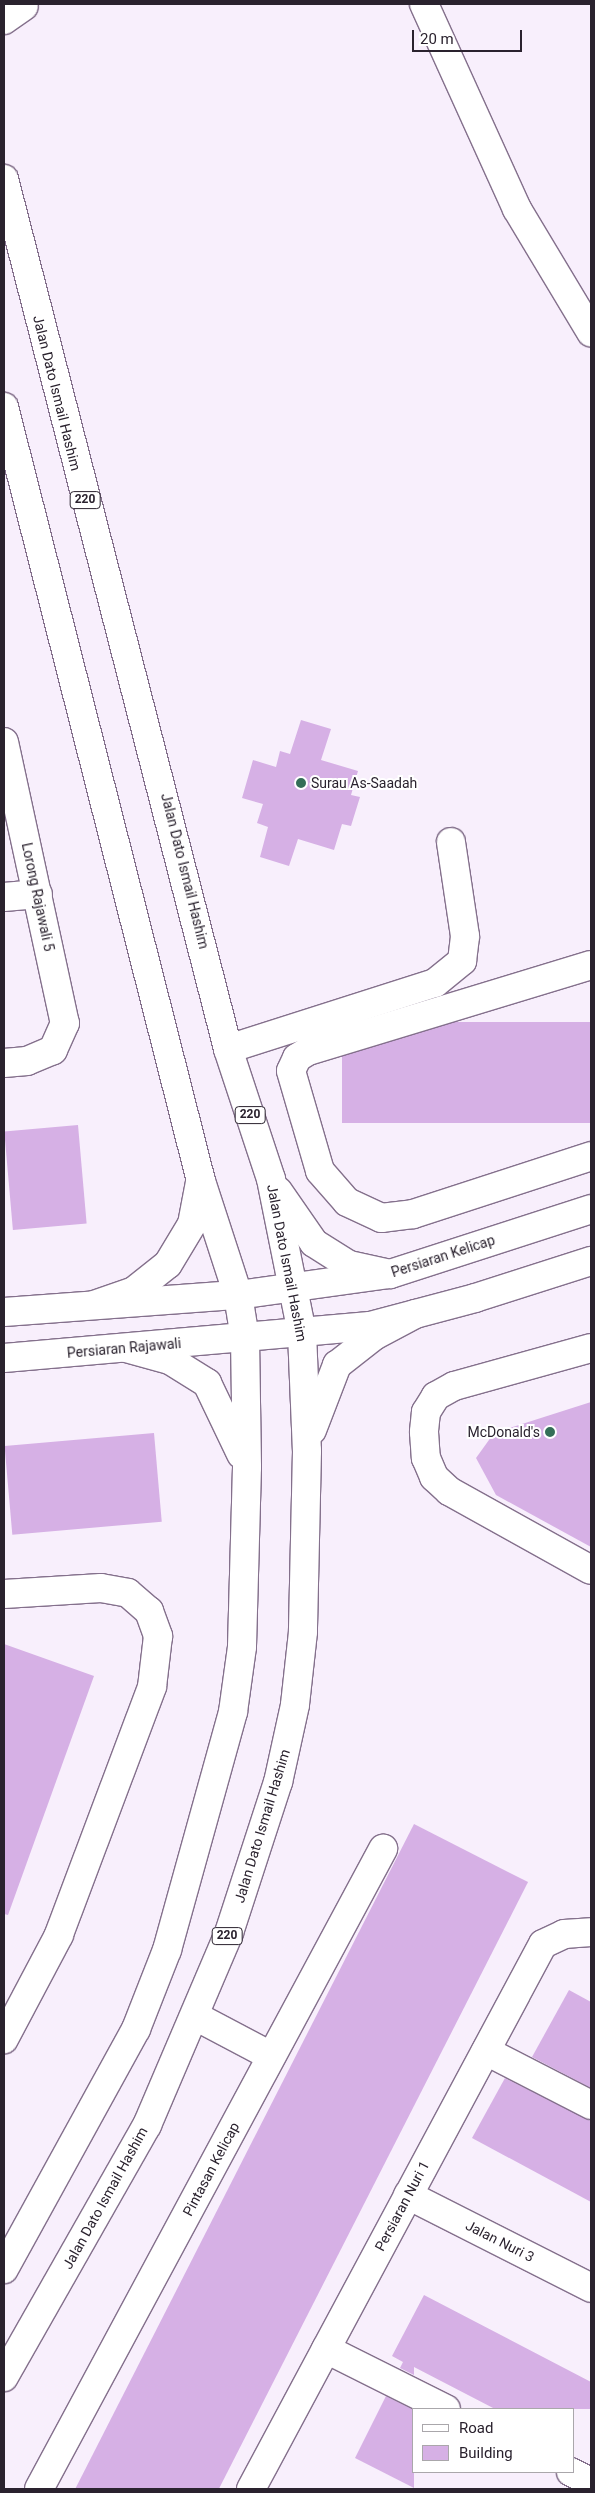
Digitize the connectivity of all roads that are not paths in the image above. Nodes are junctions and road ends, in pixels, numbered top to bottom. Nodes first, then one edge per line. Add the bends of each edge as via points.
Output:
1 (424, 4) edge
2 (4, 179) edge
3 (591, 332) edge
4 (4, 407) edge
5 (4, 742) edge
6 (451, 842) dead end
7 (38, 894) junction
8 (4, 898) edge
9 (591, 965) edge
10 (228, 1049) junction
11 (4, 1063) edge
12 (591, 1156) edge
13 (271, 1179) junction
14 (201, 1181) junction
15 (591, 1208) edge
16 (591, 1261) edge
17 (390, 1274) junction
18 (292, 1289) junction
19 (238, 1295) junction
20 (94, 1305) junction
21 (4, 1312) edge
22 (415, 1314) junction
23 (302, 1333) junction
24 (245, 1338) junction
25 (126, 1348) junction
26 (591, 1348) edge
27 (4, 1358) edge
28 (306, 1451) junction
29 (247, 1467) junction
30 (591, 1570) edge
31 (4, 1594) edge
32 (383, 1849) dead end
33 (591, 1932) edge
34 (195, 2016) junction
35 (4, 2039) edge
36 (486, 2051) junction
37 (271, 2056) junction
38 (591, 2105) edge
39 (408, 2195) junction
40 (4, 2269) edge
41 (591, 2288) edge
42 (326, 2349) junction
43 (4, 2377) edge
44 (444, 2408) edge
45 (573, 2473) edge
46 (591, 2482) edge
47 (257, 2487) edge
48 (39, 2489) edge

1 - 3 main road via 517,209
2 - 10 main road, Jalan Dato Ismail Hashim / 220
4 - 14 main road
5 - 7 main road, Lorong Rajawali 5
6 - 10 main road via 465,936 462,961 435,983
7 - 8 main road
7 - 11 main road, Lorong Rajawali 5 via 65,1022 53,1050 26,1061
9 - 12 main road via 308,1051 297,1058 290,1071 320,1171 347,1202 381,1218 413,1214
10 - 13 main road, Jalan Dato Ismail Hashim / 220
13 - 17 main road via 314,1243 349,1265
13 - 18 main road, Jalan Dato Ismail Hashim / 220
14 - 19 main road
14 - 20 main road via 192,1224 168,1264 134,1290
15 - 17 main road, Persiaran Kelicap
16 - 22 main road
17 - 18 main road, Persiaran Kelicap
18 - 19 main road, Persiaran Kelicap
18 - 23 main road, Jalan Dato Ismail Hashim / 220
19 - 20 main road
19 - 24 main road
20 - 21 main road
22 - 23 main road via 370,1326
22 - 28 main road via 374,1336 337,1364 318,1406
23 - 24 main road, Persiaran Rajawali
23 - 28 main road, Jalan Dato Ismail Hashim / 220
24 - 25 main road, Persiaran Rajawali
24 - 29 main road
25 - 27 main road, Persiaran Rajawali
25 - 29 main road via 170,1360 207,1383
26 - 30 main road via 454,1386 436,1396 426,1412 424,1432 426,1458 434,1477 449,1491
28 - 34 main road, Jalan Dato Ismail Hashim / 220 via 303,1632 295,1705 278,1782 228,1933
29 - 40 main road via 242,1647 233,1712 167,1950 136,2029
31 - 35 main road via 102,1588 128,1593 149,1611 158,1636 152,1687 59,1935
32 - 37 main road, Pintasan Kelicap
33 - 36 main road, Persiaran Nuri 1 via 564,1934 543,1944
34 - 37 main road
34 - 43 main road, Jalan Dato Ismail Hashim / 220 via 147,2125
36 - 38 main road
36 - 39 main road, Persiaran Nuri 1
37 - 48 main road, Pintasan Kelicap
39 - 41 main road, Jalan Nuri 3
39 - 42 main road, Persiaran Nuri 1
42 - 44 main road
42 - 47 main road, Persiaran Nuri 1
45 - 46 main road

